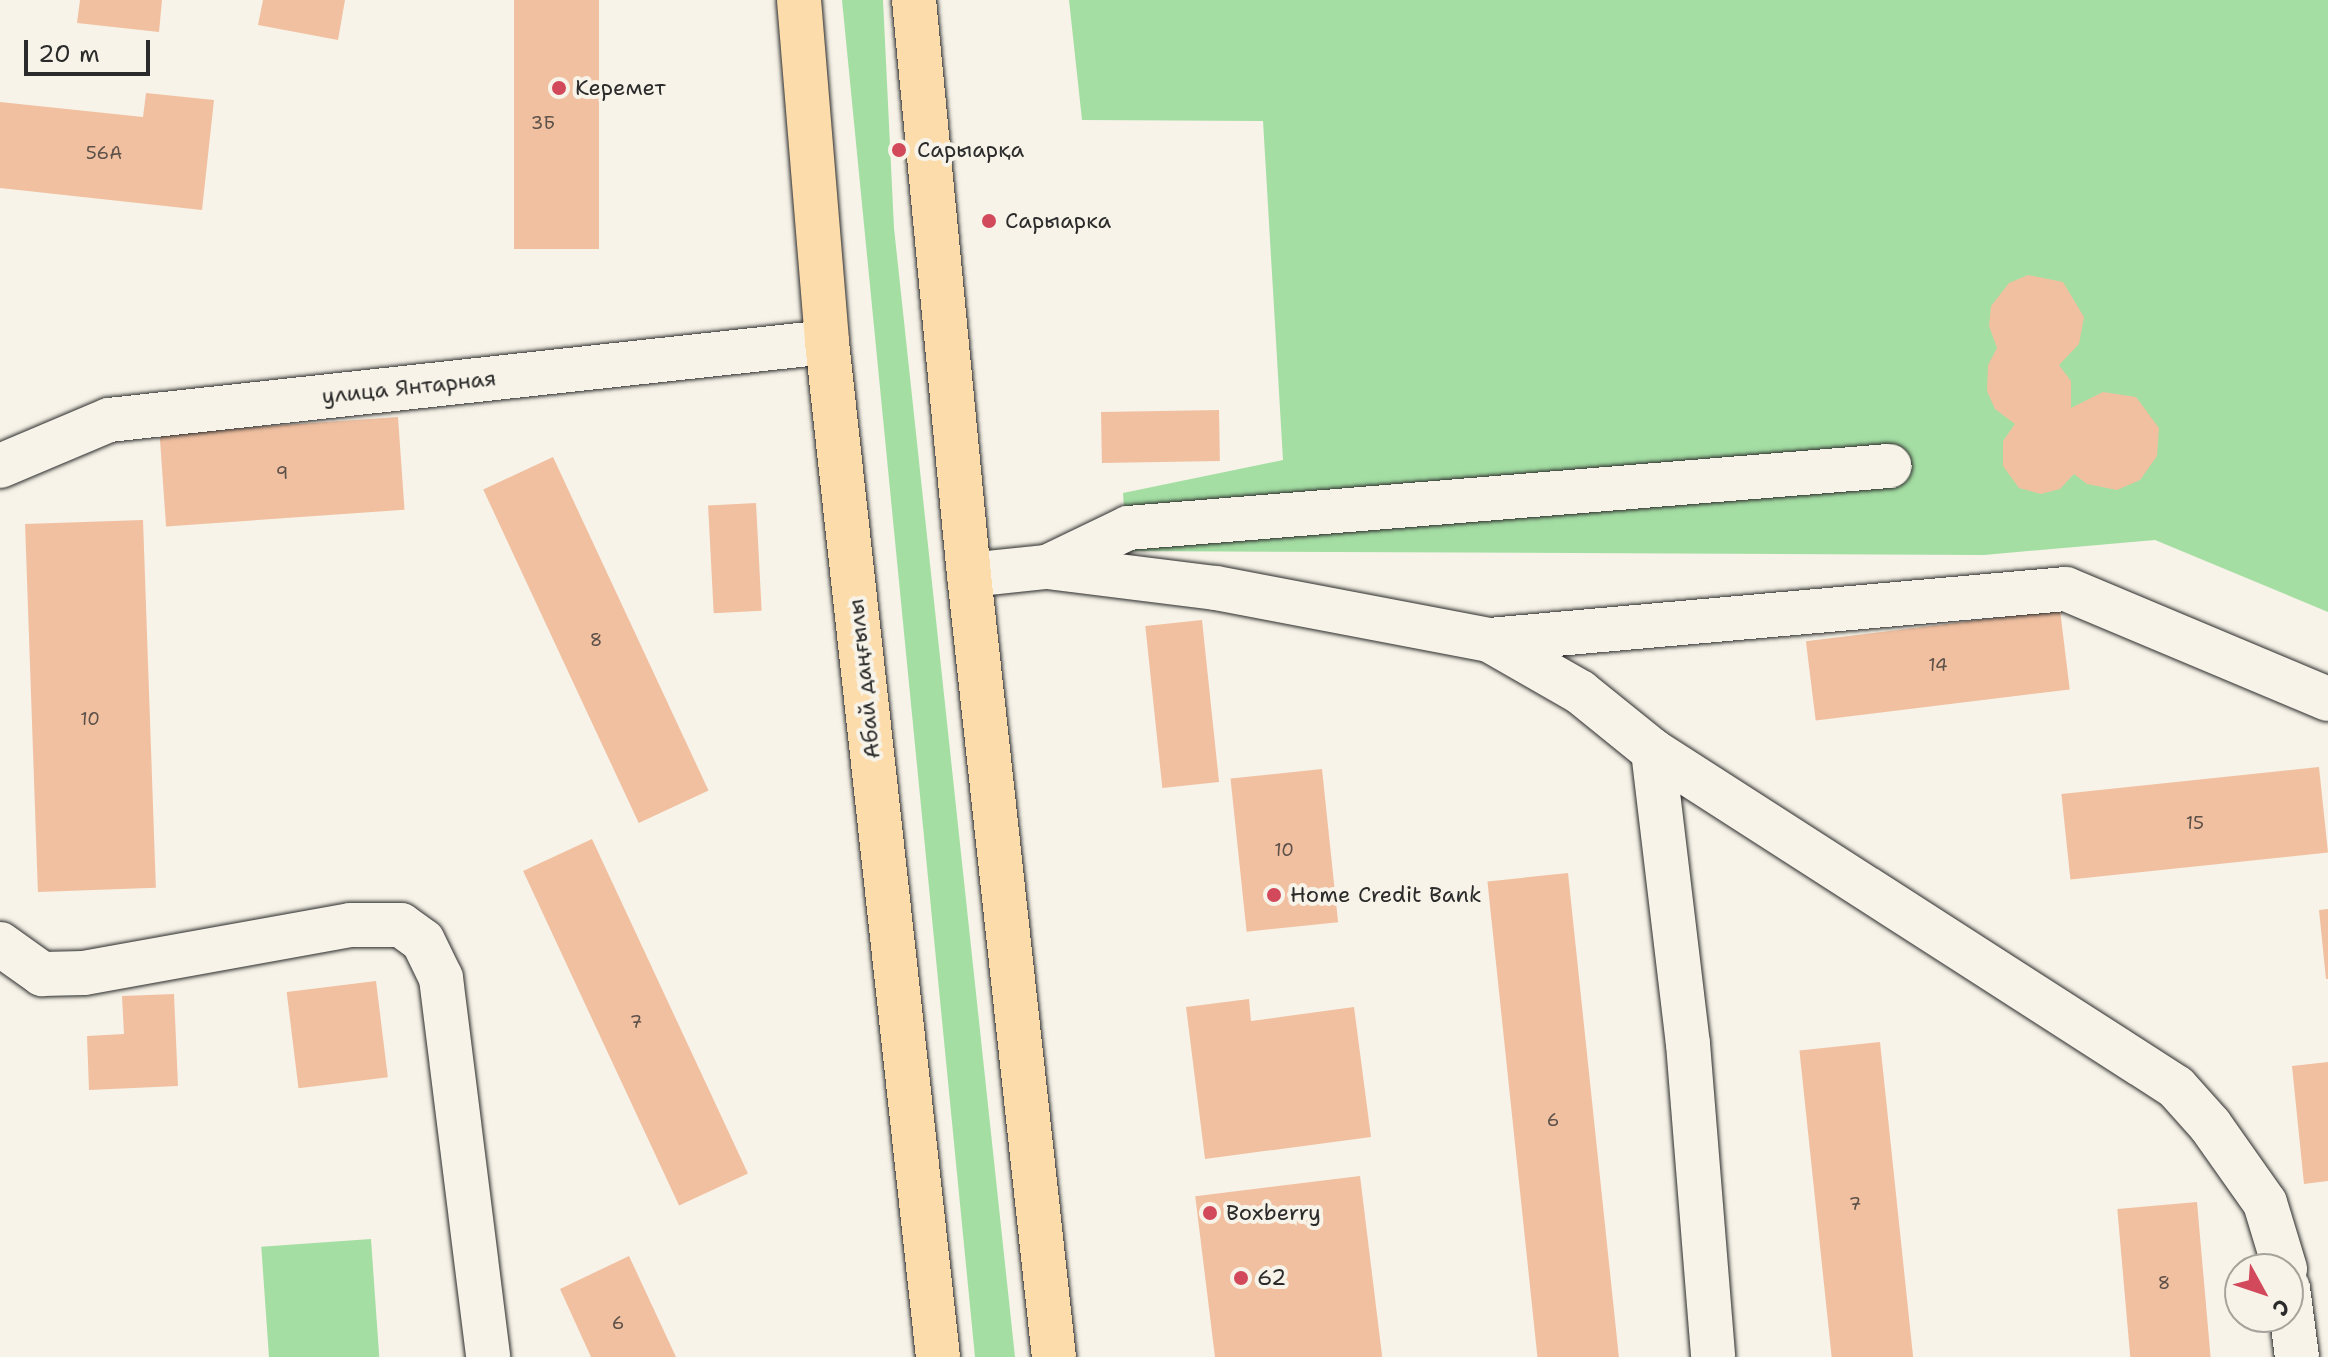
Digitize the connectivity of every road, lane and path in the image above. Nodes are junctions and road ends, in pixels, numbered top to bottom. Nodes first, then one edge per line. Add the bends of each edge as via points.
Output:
1 (799, 0) edge
2 (914, 0) edge
3 (827, 342) junction
4 (0, 466) edge
5 (1889, 466) dead end
6 (1047, 567) junction
7 (969, 575) junction
8 (1489, 640) junction
9 (2328, 699) edge
10 (1653, 751) junction
11 (0, 944) edge
12 (2280, 1253) edge
13 (2294, 1333) edge
14 (488, 1357) edge
15 (938, 1357) edge
16 (1054, 1357) edge
17 (1713, 1357) edge
18 (2297, 1357) edge

1 - 3 main road, Абай даңғылы
2 - 7 main road
3 - 4 street, улица Янтарная via 109,420
3 - 15 main road, Абай даңғылы
5 - 6 street via 1128,528
6 - 7 street
6 - 8 street via 1216,588
7 - 16 main road
8 - 9 street via 2066,589
8 - 10 street via 1580,692
10 - 12 street via 2176,1087 2265,1203
10 - 17 street via 1688,1044
11 - 14 street via 42,974 84,973 350,925 401,925 423,941 441,978
13 - 18 street

